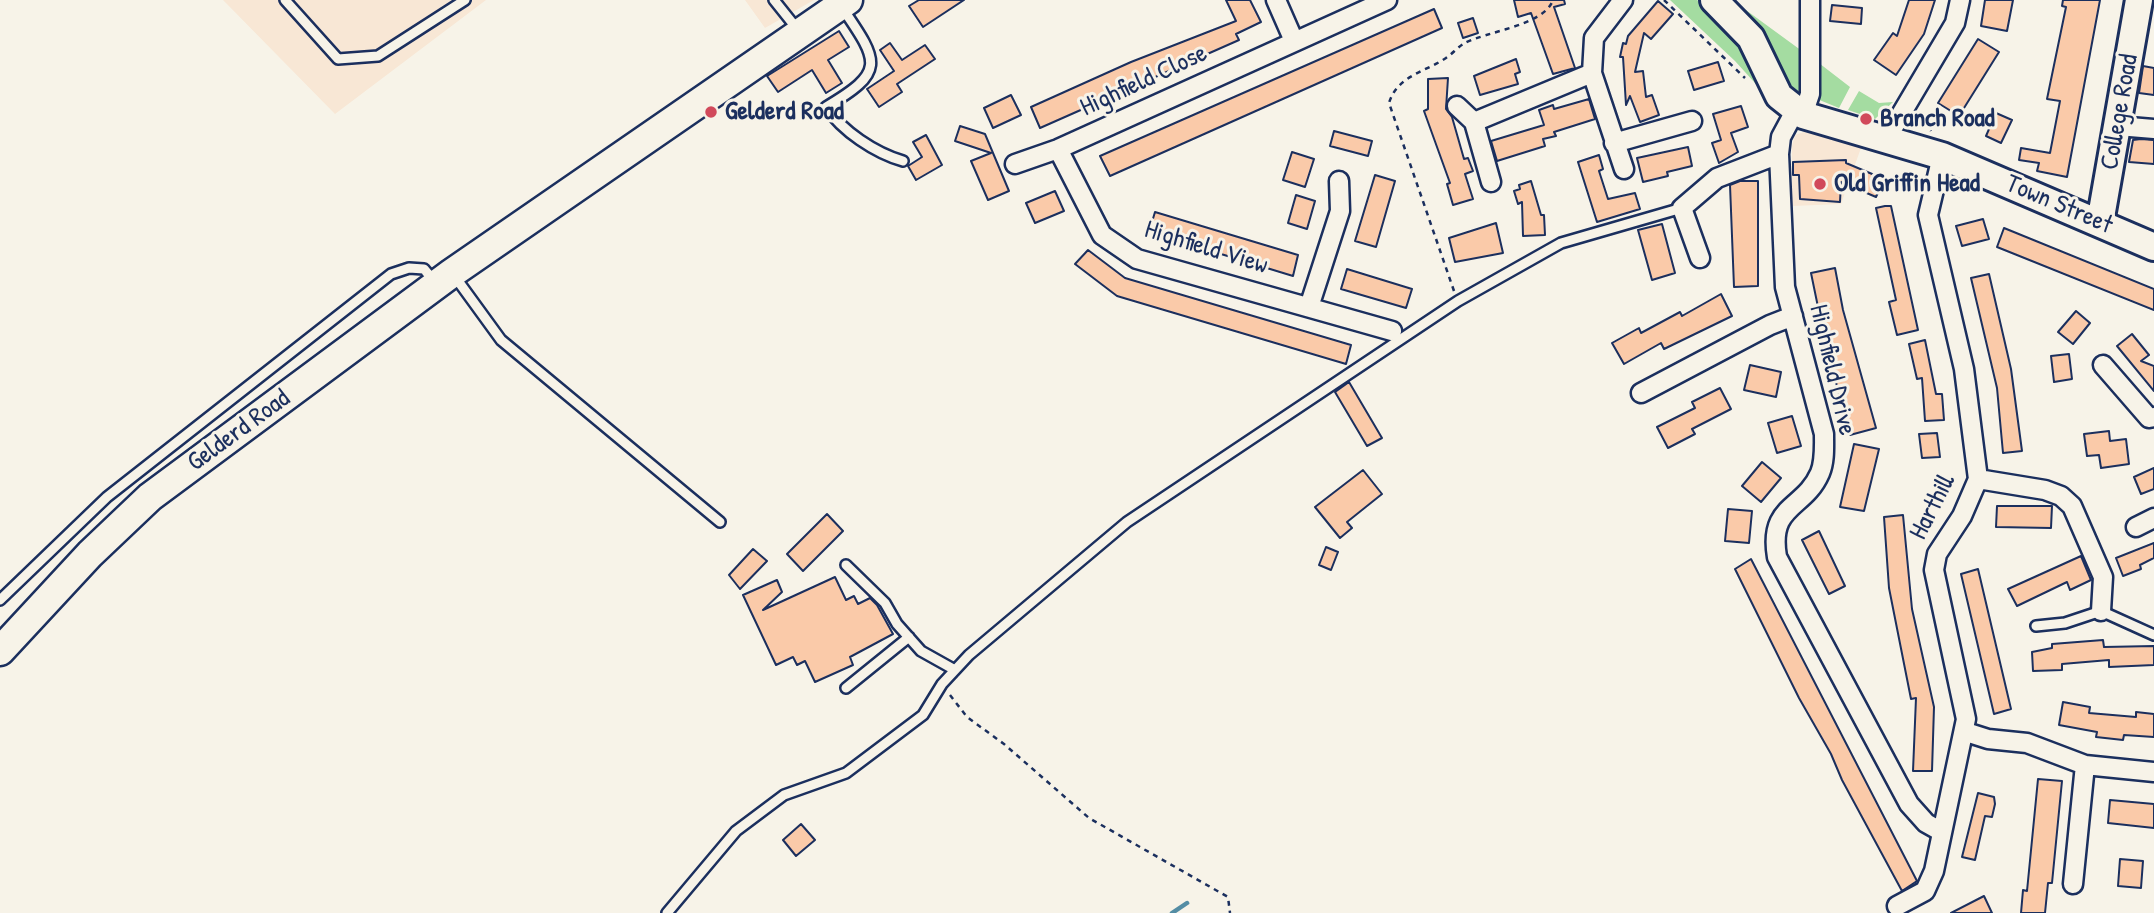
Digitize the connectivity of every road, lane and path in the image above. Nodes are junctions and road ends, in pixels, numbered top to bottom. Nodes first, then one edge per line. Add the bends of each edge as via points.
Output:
1 (285, 0) edge
2 (465, 0) edge
3 (774, 0) edge
4 (1276, 0) edge
5 (1387, 0) edge
6 (1553, 0) edge
7 (1623, 0) edge
8 (1664, 0) edge
9 (1714, 0) edge
10 (1810, 0) edge
11 (1960, 0) edge
12 (2139, 0) edge
13 (844, 2) edge
14 (799, 31) junction
15 (1294, 41) junction
16 (1592, 73) junction
17 (1748, 80) dead end
18 (1914, 93) junction
19 (1457, 106) dead end
20 (1799, 113) junction
21 (1692, 121) dead end
22 (1474, 122) junction
23 (2118, 126) junction
24 (2154, 129) edge
25 (1887, 138) junction
26 (1614, 143) junction
27 (1941, 146) junction
28 (1058, 149) junction
29 (1779, 154) junction
30 (904, 162) dead end
31 (1015, 164) dead end
32 (1624, 169) dead end
33 (1339, 181) dead end
34 (1491, 182) dead end
35 (1682, 208) junction
36 (2100, 223) junction
37 (2154, 247) edge
38 (1700, 258) dead end
39 (445, 279) junction
40 (1458, 301) junction
41 (1309, 307) junction
42 (1793, 316) junction
43 (1392, 331) dead end
44 (2103, 365) dead end
45 (1641, 393) dead end
46 (2154, 417) edge
47 (1978, 479) junction
48 (2154, 518) edge
49 (720, 522) dead end
50 (2136, 527) dead end
51 (846, 565) dead end
52 (0, 600) edge
53 (2101, 611) junction
54 (2036, 625) dead end
55 (2154, 635) edge
56 (908, 637) junction
57 (0, 651) edge
58 (955, 670) junction
59 (942, 684) junction
60 (846, 688) dead end
61 (1966, 732) junction
62 (2085, 765) junction
63 (2154, 772) edge
64 (1942, 832) junction
65 (2073, 884) dead end
66 (1897, 906) dead end
67 (667, 913) edge
68 (1230, 913) edge

1 - 2 lane via 338,59 378,56
3 - 14 lane
4 - 15 street
5 - 15 street, Highfield Close
6 - 40 path via 1541,15 1463,44 1409,76 1392,92 1389,103
7 - 16 street via 1594,37
8 - 17 path
9 - 20 main road via 1751,38 1779,96
10 - 20 street, Highfield Drive via 1810,94
11 - 18 street via 1955,23
12 - 23 main road, College Road
13 - 14 main road, Gelderd Road
13 - 30 lane via 871,55 871,71 859,87 826,107 836,121 887,156
14 - 39 main road, Gelderd Road
15 - 28 street, Highfield Close
16 - 22 street
16 - 26 street
18 - 25 street
18 - 27 path via 1922,97 1920,113
19 - 22 street
20 - 25 main road, Town Street
20 - 29 street, Highfield Drive via 1781,137
21 - 26 street
22 - 34 street
23 - 24 street
23 - 36 main road, College Road
25 - 27 main road, Town Street
26 - 32 street
27 - 36 main road, Town Street
27 - 47 street, Harthill via 1927,215 1964,369
28 - 31 street, Highfield Close
28 - 41 street, Highfield View via 1102,235 1137,259
29 - 35 street via 1717,178
29 - 42 street, Highfield Drive via 1785,287
33 - 41 street via 1340,211
35 - 38 street
35 - 40 lane via 1561,243
36 - 37 main road, Town Street
39 - 49 lane via 501,340
39 - 52 lane via 424,269 391,274 107,497
39 - 57 main road, Gelderd Road via 150,497
40 - 58 lane via 1127,522
41 - 43 street, Highfield View
42 - 45 street
42 - 64 street, Highfield Drive via 1824,434 1824,456 1820,474 1780,517 1775,530 1777,557 1909,804
44 - 46 street via 2149,418
47 - 53 street via 2045,490 2072,506 2103,576
47 - 61 street, Harthill via 1962,516 1937,554 1934,570 1963,697
48 - 50 street
51 - 56 lane via 885,603
53 - 54 lane via 2065,623
53 - 55 lane
56 - 58 lane via 921,651
56 - 60 lane
58 - 59 lane
59 - 67 lane via 923,715 846,773 784,795 736,831
59 - 68 path via 967,717 1089,818 1228,897
61 - 62 street via 2027,743
61 - 64 street, Harthill
62 - 63 street
62 - 65 street
64 - 66 street, Harthill via 1925,891

